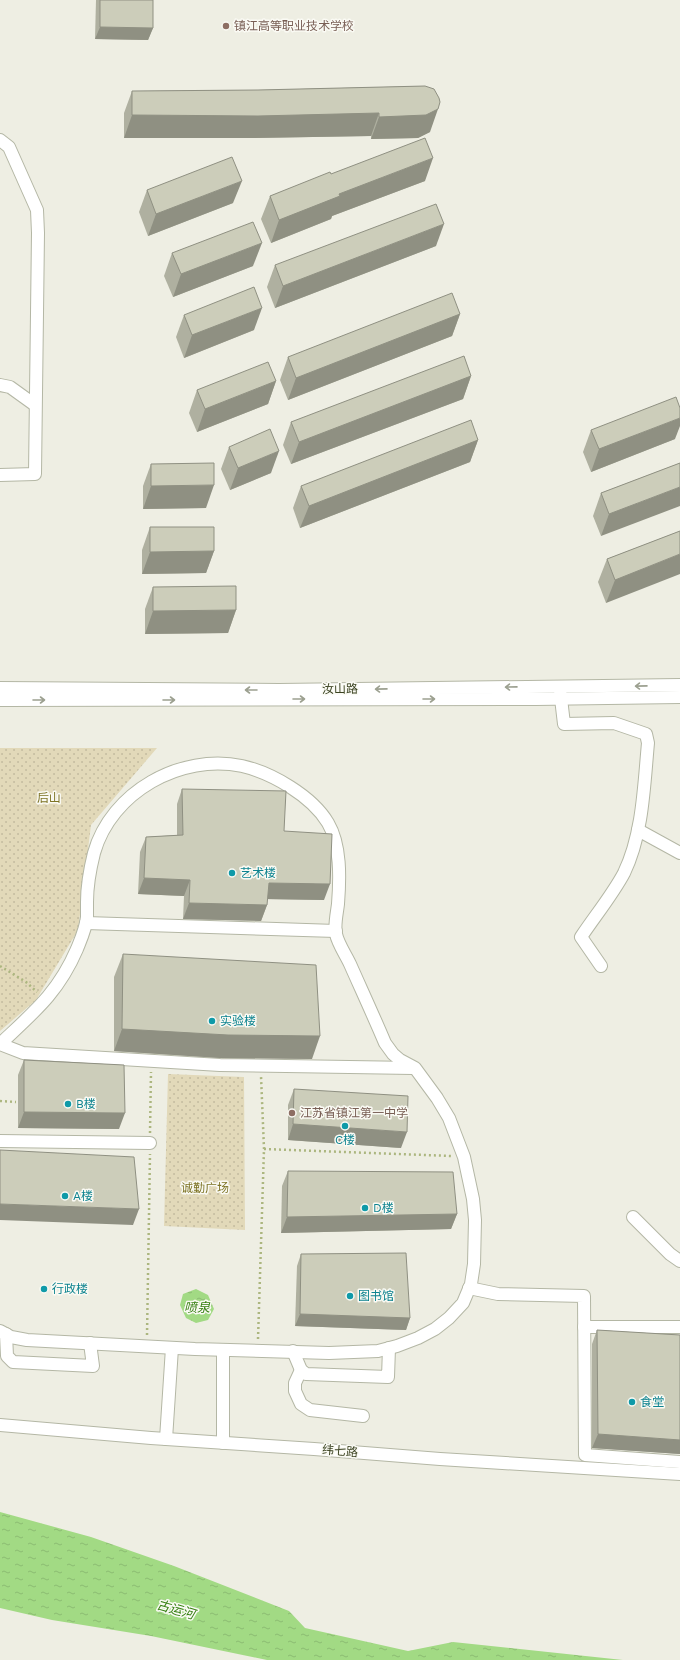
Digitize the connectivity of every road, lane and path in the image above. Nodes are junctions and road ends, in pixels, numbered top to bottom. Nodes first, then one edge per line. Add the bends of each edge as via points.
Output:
1 (0, 140) edge
2 (0, 384) edge
3 (35, 405) junction
4 (0, 474) edge
5 (680, 685) edge
6 (0, 688) edge
7 (560, 693) junction
8 (680, 697) edge
9 (0, 700) edge
10 (638, 830) junction
11 (680, 853) edge
12 (86, 923) junction
13 (336, 931) junction
14 (0, 966) edge
15 (601, 966) dead end
16 (44, 1003) junction
17 (0, 1044) edge
18 (151, 1061) junction
19 (261, 1066) junction
20 (415, 1068) junction
21 (0, 1101) edge
22 (16, 1102) dead end
23 (0, 1141) edge
24 (150, 1142) junction
25 (264, 1149) junction
26 (464, 1157) junction
27 (633, 1217) dead end
28 (680, 1261) edge
29 (469, 1288) junction
30 (584, 1326) junction
31 (680, 1327) edge
32 (3, 1333) edge
33 (90, 1343) junction
34 (147, 1347) junction
35 (172, 1348) junction
36 (389, 1348) junction
37 (223, 1350) junction
38 (258, 1351) junction
39 (293, 1352) junction
40 (301, 1370) junction
41 (363, 1416) dead end
42 (0, 1425) edge
43 (166, 1439) junction
44 (223, 1443) junction
45 (680, 1462) edge
46 (680, 1474) edge

1 - 3 street via 9,147 37,210
2 - 3 street via 10,387
3 - 4 street via 35,474
5 -> 7 street, 汝山路
7 -> 6 street, 汝山路
7 - 8 street, 汝山路
9 -> 7 street, 汝山路
7 - 10 street via 564,724 614,723 646,734 648,743
10 - 11 street
10 - 15 street via 624,872 581,937
12 - 13 street
12 - 13 street via 95,851 102,833 119,810 142,788 161,777 194,765 216,762 247,767 281,782 309,800 328,823 337,848
12 - 16 street via 67,970
13 - 20 street via 386,1043 393,1054
14 - 16 path via 35,989
16 - 17 street
17 - 18 street via 23,1054
18 - 19 street
18 - 24 path
19 - 20 street
19 - 25 path
20 - 26 street via 449,1118
21 - 22 path
23 - 24 street
24 - 34 path
25 - 26 path
25 - 38 path
26 - 29 street via 475,1220 474,1264
27 - 28 street
29 - 30 street via 498,1294 584,1296
29 - 36 street via 463,1303 435,1329
30 - 31 street
30 - 45 street via 585,1455
32 - 33 street via 27,1340
32 - 33 street via 7,1356 13,1362 93,1366
33 - 34 street
34 - 35 street
35 - 37 street
35 - 43 street
36 - 39 street via 378,1351
36 - 40 street via 388,1377 306,1374
37 - 38 street
37 - 44 street
38 - 39 street
39 - 40 street
40 - 41 street via 295,1383 295,1391 301,1404 310,1410
42 - 43 street, 纬七路
43 - 44 street, 纬七路
44 - 46 street, 纬七路

